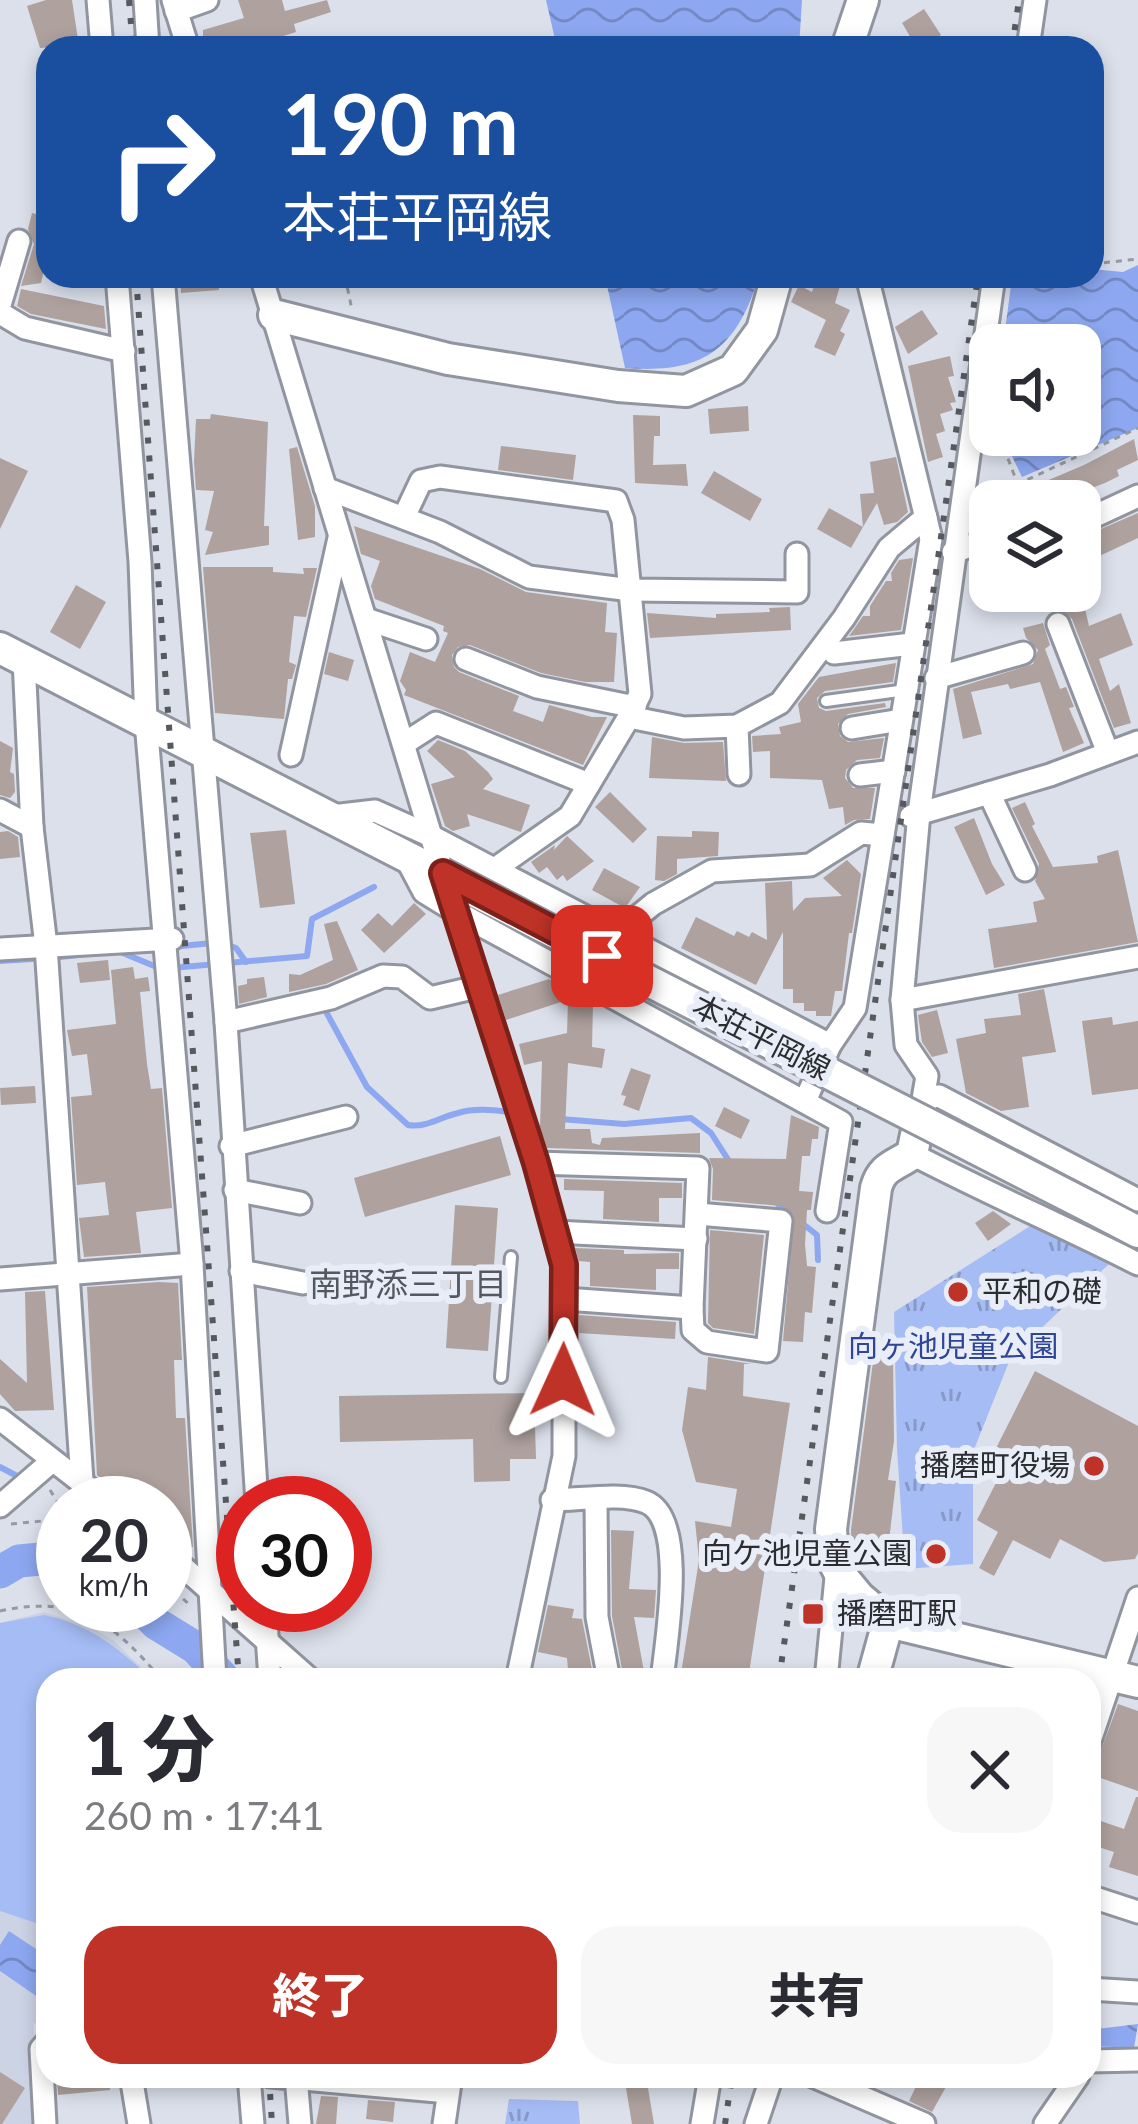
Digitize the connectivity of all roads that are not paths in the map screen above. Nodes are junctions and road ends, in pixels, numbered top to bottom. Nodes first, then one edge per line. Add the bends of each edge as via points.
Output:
1 (98, 0) edge
2 (145, 0) edge
3 (207, 0) edge
4 (863, 0) edge
5 (1035, 0) edge
6 (174, 5) edge
7 (101, 36) edge
8 (147, 36) edge
9 (184, 36) edge
10 (851, 36) edge
11 (1030, 36) edge
12 (19, 241) dead end
13 (118, 288) edge
14 (164, 288) edge
15 (265, 288) edge
16 (774, 288) edge
17 (870, 288) edge
18 (992, 288) edge
19 (0, 309) edge
20 (274, 315) junction
21 (124, 351) junction
22 (325, 488) junction
23 (1138, 496) edge
24 (1101, 513) edge
25 (404, 517) junction
26 (926, 517) junction
27 (340, 537) junction
28 (969, 546) edge
29 (953, 552) junction
30 (797, 554) dead end
31 (631, 590) junction
32 (366, 619) junction
33 (1058, 623) dead end
34 (425, 639) dead end
35 (912, 644) junction
36 (834, 653) dead end
37 (1023, 653) dead end
38 (12, 654) edge
39 (466, 659) dead end
40 (936, 678) junction
41 (905, 690) junction
42 (826, 701) dead end
43 (632, 712) junction
44 (901, 720) junction
45 (146, 722) junction
46 (737, 727) junction
47 (852, 728) dead end
48 (1138, 742) edge
49 (404, 743) junction
50 (202, 751) junction
51 (1108, 753) junction
52 (291, 754) dead end
53 (894, 771) junction
54 (740, 774) dead end
55 (860, 775) dead end
56 (589, 784) junction
57 (989, 793) junction
58 (0, 810) edge
59 (919, 813) junction
60 (332, 816) junction
61 (32, 827) junction
62 (885, 828) junction
63 (431, 836) junction
64 (402, 852) junction
65 (496, 868) junction
66 (1025, 870) dead end
67 (443, 873) junction
68 (455, 911) junction
69 (619, 932) junction
70 (170, 939) junction
71 (46, 946) junction
72 (0, 949) edge
73 (1138, 957) edge
74 (481, 986) junction
75 (902, 1000) junction
76 (226, 1022) junction
77 (830, 1045) junction
78 (915, 1058) junction
79 (805, 1101) junction
80 (922, 1107) junction
81 (959, 1108) junction
82 (346, 1117) dead end
83 (231, 1146) junction
84 (912, 1154) junction
85 (536, 1163) junction
86 (235, 1190) junction
87 (1138, 1200) edge
88 (299, 1203) dead end
89 (827, 1211) dead end
90 (697, 1214) junction
91 (555, 1232) junction
92 (1138, 1232) edge
93 (696, 1240) junction
94 (512, 1257) dead end
95 (192, 1264) junction
96 (1138, 1264) edge
97 (241, 1271) junction
98 (69, 1275) junction
99 (0, 1279) edge
100 (304, 1283) dead end
101 (565, 1299) junction
102 (692, 1308) junction
103 (501, 1377) dead end
104 (0, 1419) edge
105 (44, 1468) junction
106 (67, 1476) edge
107 (82, 1476) edge
108 (255, 1476) edge
109 (553, 1500) junction
110 (596, 1500) junction
111 (0, 1506) edge
112 (192, 1574) edge
113 (209, 1588) junction
114 (840, 1588) junction
115 (1138, 1598) edge
116 (887, 1622) junction
117 (267, 1632) edge
118 (267, 1640) junction
119 (214, 1668) edge
120 (269, 1668) edge
121 (298, 1668) edge
122 (519, 1668) edge
123 (607, 1668) edge
124 (663, 1668) edge
125 (828, 1668) edge
126 (875, 1668) edge
127 (1082, 1668) edge
128 (1124, 1678) edge
129 (1101, 1721) edge
130 (1101, 1900) edge
131 (1138, 1912) edge
132 (1101, 1990) edge
133 (1138, 1992) edge
134 (1138, 2060) edge
135 (1101, 2061) edge
136 (43, 2088) edge
137 (133, 2088) edge
138 (250, 2088) edge
139 (297, 2088) edge
140 (449, 2088) edge
141 (708, 2088) edge
142 (768, 2088) edge
143 (841, 2088) edge
144 (1070, 2088) edge
145 (45, 2124) edge
146 (139, 2124) edge
147 (253, 2124) edge
148 (300, 2124) edge
149 (444, 2124) edge
150 (702, 2124) edge
151 (756, 2124) edge
152 (924, 2124) edge
153 (1045, 2124) edge

1 - 7 street
2 - 8 street
3 - 6 street
4 - 10 street
5 - 11 street
6 - 9 street
12 - 19 street
13 - 21 street
14 - 50 street
15 - 20 street
16 - 20 street via 762,330 733,370 686,391 448,359
17 - 26 street
18 - 29 street
19 - 21 street via 25,328
20 - 22 street
21 - 45 street
22 - 25 street
22 - 27 street
23 - 24 street
25 - 31 street via 506,556 530,577
25 - 31 street via 422,482 440,477 616,501
26 - 35 street via 931,539
26 - 46 street via 889,548 780,703
27 - 32 street
27 - 52 street
28 - 29 street
29 - 40 street
30 - 31 street via 797,592
31 - 43 street via 640,694
32 - 34 street
32 - 49 street
33 - 51 street
35 - 36 street
35 - 41 street
37 - 40 street
38 - 45 street, 本荘平岡線
38 - 61 street
39 - 43 street via 533,696
40 - 59 street
41 - 42 lane
41 - 44 street
43 - 46 street via 684,736
43 - 56 street
44 - 47 street
44 - 53 street
45 - 50 street, 本荘平岡線
45 - 70 street
46 - 54 street
48 - 51 street
49 - 56 street via 436,723
49 - 63 street
50 - 60 street, 本荘平岡線
50 - 76 street
51 - 57 street
53 - 55 street
53 - 62 street
56 - 65 street via 570,815
57 - 59 street
57 - 66 street
58 - 61 street
59 - 62 street
59 - 75 street
60 - 63 street via 375,811
60 - 64 street, 本荘平岡線
61 - 71 street
62 - 69 street via 861,833 810,865 712,872
62 - 77 street via 855,1007
63 - 65 street
63 - 67 street
64 - 67 street, 本荘平岡線
64 - 68 street via 424,892
65 - 69 street
67 - 68 street
67 - 92 street, 本荘平岡線, bridge
68 - 74 street
68 - 79 street
69 - 77 street
70 - 71 street
70 - 95 street
71 - 72 street
71 - 98 street
73 - 75 street
74 - 76 street via 430,998 402,977 383,976 331,998
74 - 85 street
75 - 78 street via 904,1037
76 - 83 street
77 - 79 street
78 - 80 street via 927,1076
78 - 81 street
79 - 89 street via 841,1122
80 - 81 street via 934,1094
80 - 84 street
81 - 87 street
82 - 83 street
83 - 86 street
84 - 96 street
84 - 114 street via 887,1166 876,1188 831,1529
85 - 90 street via 698,1168
85 - 91 street
86 - 88 street
86 - 97 street
90 - 93 street
90 - 102 street via 781,1221 767,1351 707,1342 693,1330
91 - 93 street
91 - 101 street
93 - 102 street
94 - 103 lane
95 - 98 street
95 - 113 street
97 - 100 street
97 - 108 street
98 - 99 street
98 - 107 street
101 - 102 street
101 - 109 street via 564,1456
104 - 105 street
105 - 106 street
105 - 111 street
109 - 110 street
109 - 122 street
110 - 123 street via 597,1617
110 - 124 street via 640,1499 667,1523
112 - 113 street
113 - 118 street
113 - 119 street
114 - 116 street
114 - 125 street
115 - 128 street
116 - 126 street
116 - 127 street
117 - 118 street
118 - 120 street
118 - 121 street
128 - 129 street
130 - 131 street
132 - 133 street
134 - 135 street
136 - 145 street
137 - 146 street
138 - 147 street
139 - 148 street
140 - 149 street
141 - 150 street
142 - 151 street
143 - 152 street
144 - 153 street

